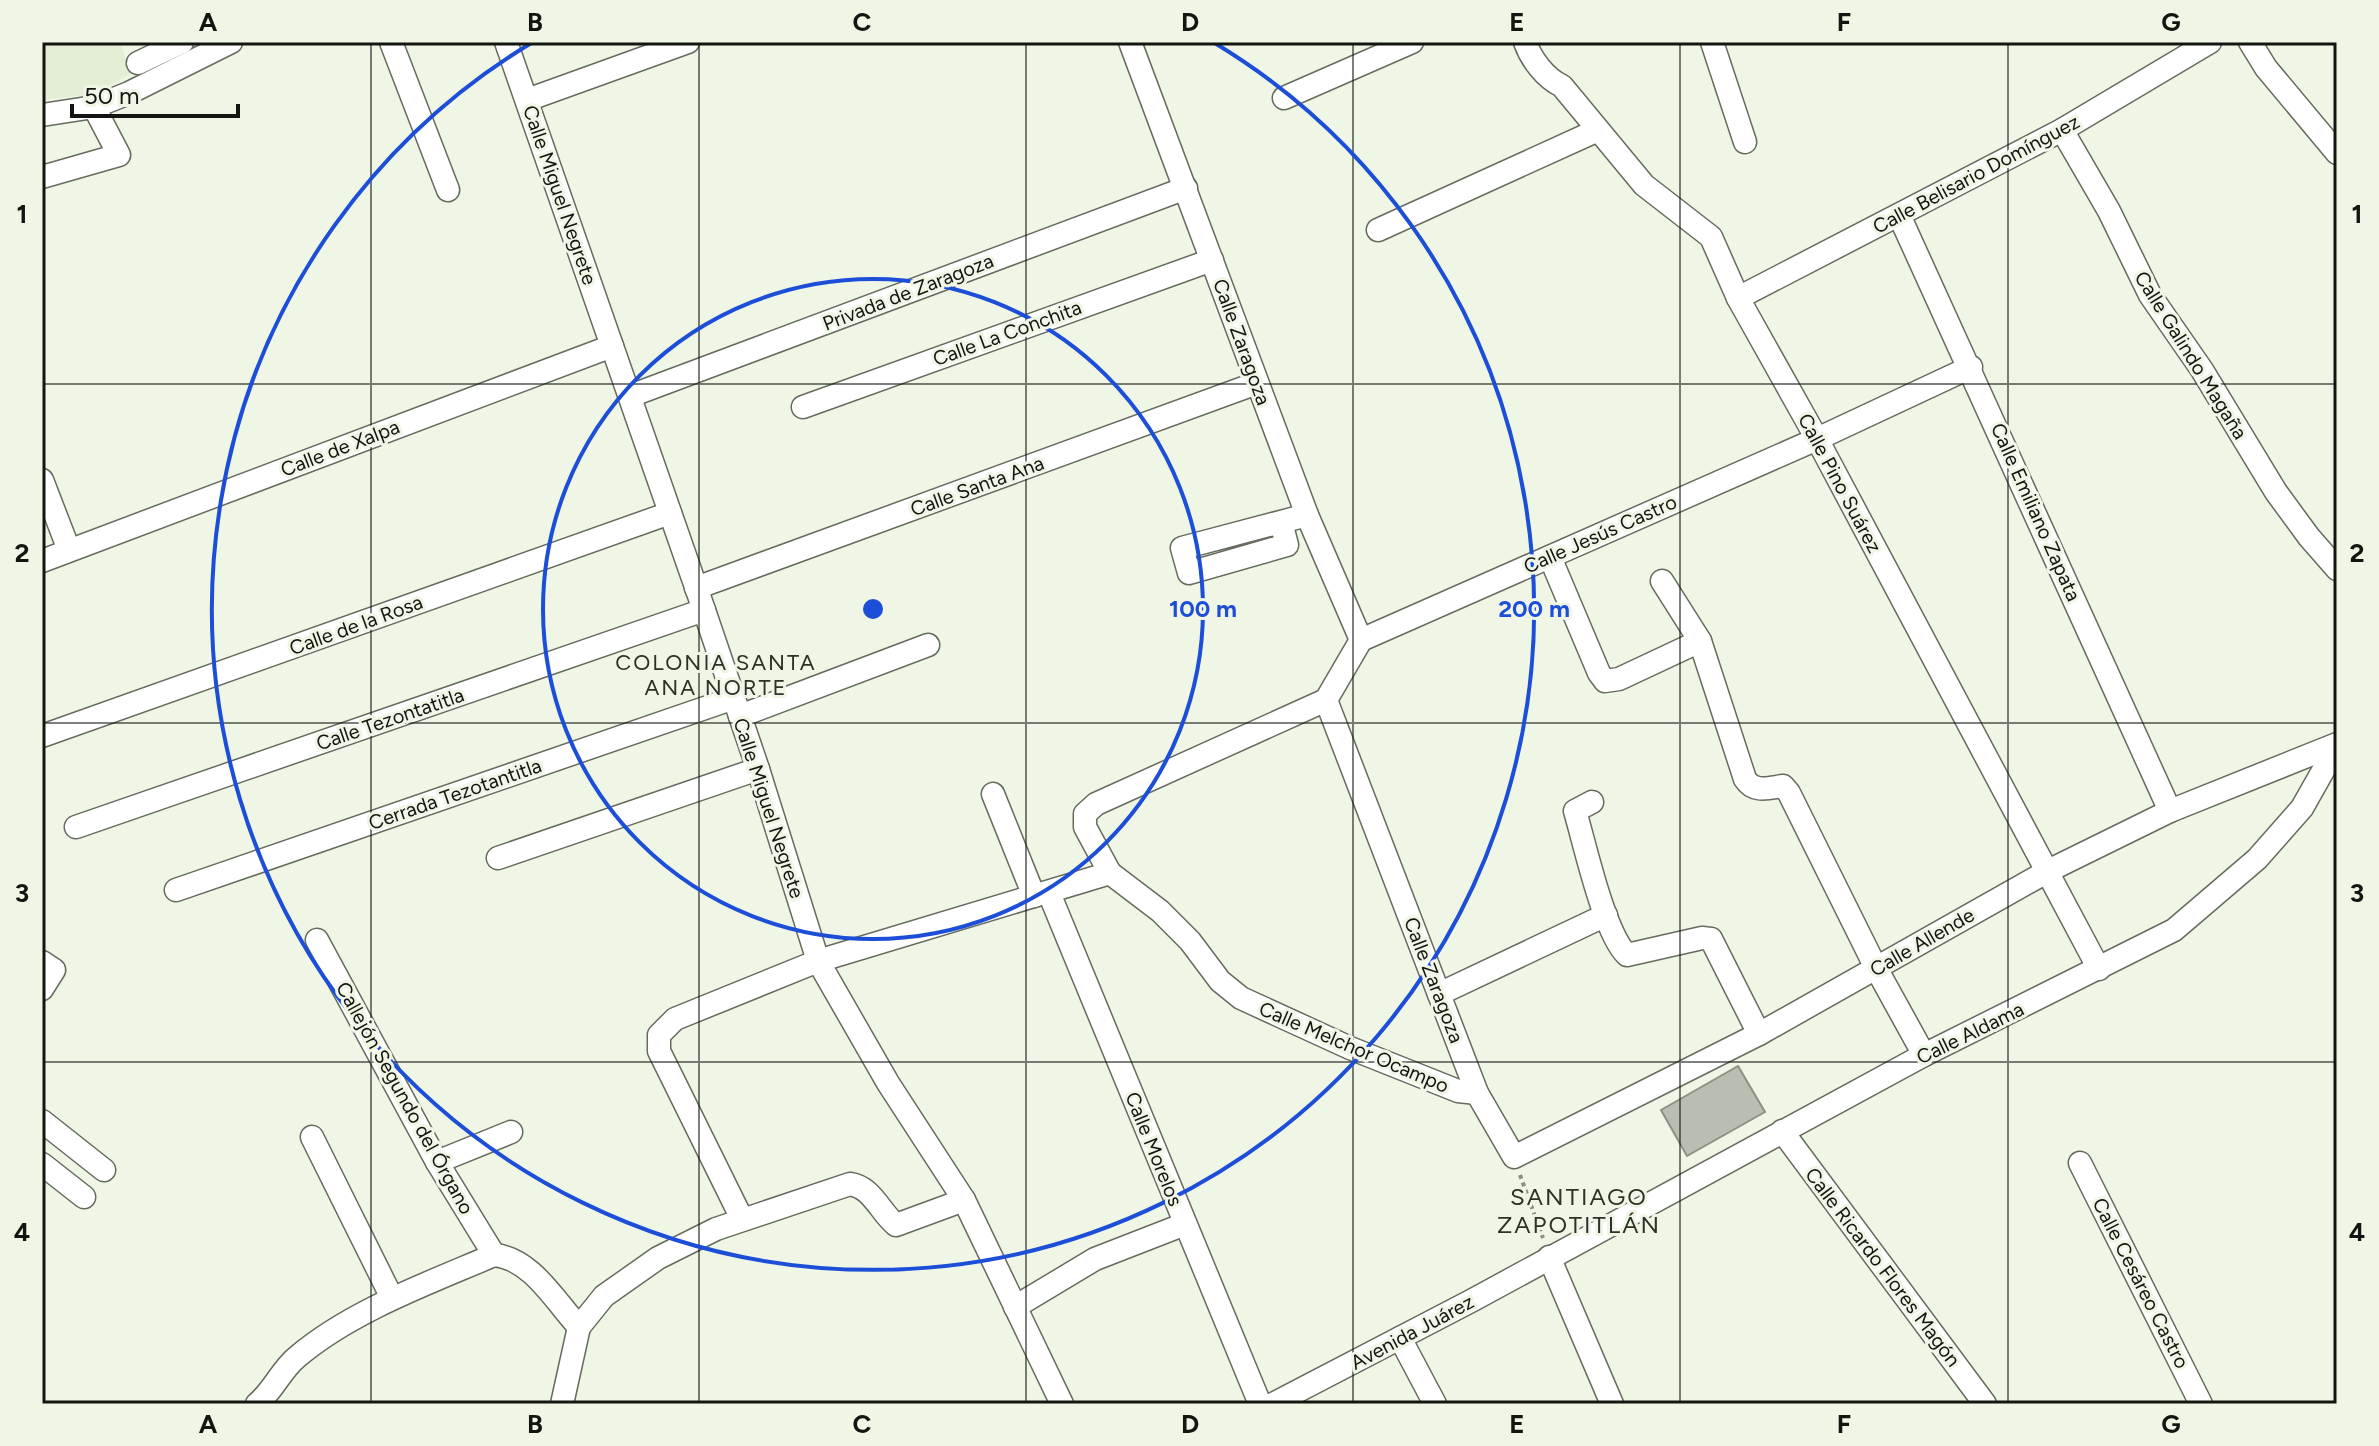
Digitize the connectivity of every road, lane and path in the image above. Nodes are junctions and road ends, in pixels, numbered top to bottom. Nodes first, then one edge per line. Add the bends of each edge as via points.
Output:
1 (182, 42) edge
2 (231, 42) edge
3 (391, 42) edge
4 (506, 42) edge
5 (688, 42) edge
6 (1130, 42) edge
7 (1412, 42) edge
8 (1525, 42) edge
9 (1712, 42) edge
10 (2210, 42) edge
11 (2250, 42) edge
12 (138, 63) dead end
13 (1284, 98) dead end
14 (527, 100) junction
15 (94, 107) junction
16 (42, 115) edge
17 (1598, 130) junction
18 (2062, 130) junction
19 (1745, 142) dead end
20 (2337, 153) edge
21 (42, 177) edge
22 (1186, 188) junction
23 (448, 190) dead end
24 (1899, 215) junction
25 (1378, 230) dead end
26 (1212, 260) junction
27 (1738, 298) junction
28 (612, 346) junction
29 (1971, 367) junction
30 (1257, 383) junction
31 (630, 396) junction
32 (803, 407) dead end
33 (1817, 439) junction
34 (42, 480) edge
35 (670, 513) junction
36 (1307, 515) junction
37 (1281, 522) dead end
38 (69, 550) junction
39 (1550, 557) junction
40 (42, 561) edge
41 (2337, 569) edge
42 (1662, 581) dead end
43 (696, 588) junction
44 (704, 610) junction
45 (1361, 640) junction
46 (1700, 641) junction
47 (928, 645) dead end
48 (1326, 700) junction
49 (737, 707) junction
50 (42, 736) edge
51 (2337, 745) edge
52 (758, 769) junction
53 (993, 794) dead end
54 (1592, 802) dead end
55 (2170, 811) junction
56 (76, 827) dead end
57 (498, 858) dead end
58 (2048, 871) junction
59 (1110, 873) junction
60 (176, 890) dead end
61 (1042, 895) junction
62 (1606, 915) junction
63 (317, 940) dead end
64 (818, 961) junction
65 (42, 962) edge
66 (1876, 968) junction
67 (2099, 969) junction
68 (42, 989) edge
69 (1439, 994) junction
70 (1759, 1034) junction
71 (1924, 1055) junction
72 (1477, 1093) junction
73 (42, 1121) edge
74 (1782, 1131) junction
75 (511, 1132) dead end
76 (312, 1137) dead end
77 (1514, 1157) junction
78 (437, 1162) junction
79 (2080, 1163) dead end
80 (42, 1164) edge
81 (104, 1170) dead end
82 (84, 1197) dead end
83 (964, 1200) junction
84 (742, 1219) junction
85 (1185, 1224) junction
86 (494, 1255) junction
87 (1549, 1257) junction
88 (392, 1298) junction
89 (1015, 1307) junction
90 (579, 1327) junction
91 (1400, 1338) junction
92 (257, 1404) edge
93 (562, 1404) edge
94 (1062, 1404) edge
95 (1260, 1404) edge
96 (1273, 1404) edge
97 (1435, 1404) edge
98 (1612, 1404) edge
99 (1985, 1404) edge
100 (2201, 1404) edge

1 - 12 street
2 - 15 street
3 - 23 street
4 - 14 street, Calle Miguel Negrete
5 - 14 street
6 - 22 street, Calle Zaragoza
7 - 13 street
8 - 17 street, Calle Pino Suárez via 1552,82 1562,86
9 - 19 street
10 - 18 street, Calle Belisario Domínguez
11 - 20 street
14 - 28 street, Calle Miguel Negrete
15 - 16 street
15 - 21 street via 119,155
17 - 25 street
17 - 27 street, Calle Pino Suárez via 1644,185 1711,237
18 - 24 street, Calle Belisario Domínguez
18 - 41 street, Calle Galindo Magaña via 2150,295 2276,492
22 - 26 street, Calle Zaragoza
22 - 31 street, Privada de Zaragoza
24 - 27 street, Calle Belisario Domínguez
24 - 29 street, Calle Emiliano Zapata
26 - 30 street, Calle Zaragoza
26 - 32 street, Calle La Conchita
27 - 33 street, Calle Pino Suárez
28 - 31 street, Calle Miguel Negrete
28 - 38 street, Calle de Xalpa
29 - 33 street, Calle Jesús Castro
29 - 55 street, Calle Emiliano Zapata
30 - 36 street, Calle Zaragoza
30 - 43 street, Calle Santa Ana
31 - 35 street, Calle Miguel Negrete
33 - 39 street, Calle Jesús Castro
33 - 58 street, Calle Pino Suárez
34 - 38 street
35 - 43 street, Calle Miguel Negrete
35 - 50 street, Calle de la Rosa
36 - 37 street
36 - 45 street, Calle Zaragoza
38 - 40 street, Calle de Xalpa
39 - 45 street, Calle Jesús Castro
39 - 46 street via 1605,681
42 - 46 street
43 - 44 street, Calle Miguel Negrete
44 - 49 street, Calle Miguel Negrete
44 - 56 street, Calle Tezontatitla
45 - 48 street
46 - 66 street via 1745,779 1757,789 1783,786 1789,793
47 - 49 street, Cerrada Tezotantitla
48 - 59 street, Calle Melchor Ocampo via 1096,804 1085,814 1085,827
48 - 69 street, Calle Zaragoza
49 - 52 street, Calle Miguel Negrete
49 - 60 street, Cerrada Tezotantitla
51 - 55 street, Calle Allende
51 - 67 street, Calle Aldama via 2302,808 2257,859 2174,930
52 - 57 street
52 - 64 street, Calle Miguel Negrete
53 - 61 street, Calle Morelos
54 - 62 street via 1575,811
55 - 58 street, Calle Allende
58 - 66 street, Calle Allende
58 - 67 street, Calle Pino Suárez
59 - 61 street
59 - 72 street, Calle Melchor Ocampo via 1160,911 1241,998 1350,1048 1458,1091
61 - 64 street
61 - 85 street, Calle Morelos
62 - 69 street
62 - 70 street via 1627,955 1711,939
63 - 78 street, Callejón Segundo del Órgano
64 - 83 street, Calle Miguel Negrete
64 - 84 street via 675,1019 659,1035 659,1051
65 - 68 street via 54,970
66 - 70 street, Calle Allende
66 - 71 street
67 - 71 street, Calle Aldama
69 - 72 street, Calle Zaragoza
70 - 77 street, Calle Allende
71 - 74 street, Calle Aldama
72 - 77 street, Calle Zaragoza
73 - 81 street
74 - 87 street, Calle Aldama
74 - 99 street, Calle Ricardo Flores Magón
75 - 78 street
76 - 88 street
77 - 87 path
78 - 86 street, Callejón Segundo del Órgano
79 - 100 street, Calle Cesáreo Castro
80 - 82 street
83 - 84 street via 896,1225 859,1185 850,1184
83 - 89 street, Calle Miguel Negrete
84 - 90 street via 658,1258 604,1296
85 - 89 street via 1095,1259
85 - 95 street, Calle Morelos
86 - 88 street
86 - 90 street via 525,1265
87 - 91 street, Avenida Juárez
87 - 98 street
88 - 92 street via 296,1358
89 - 94 street, Calle Miguel Negrete
90 - 93 street
91 - 96 street, Avenida Juárez
91 - 97 street

